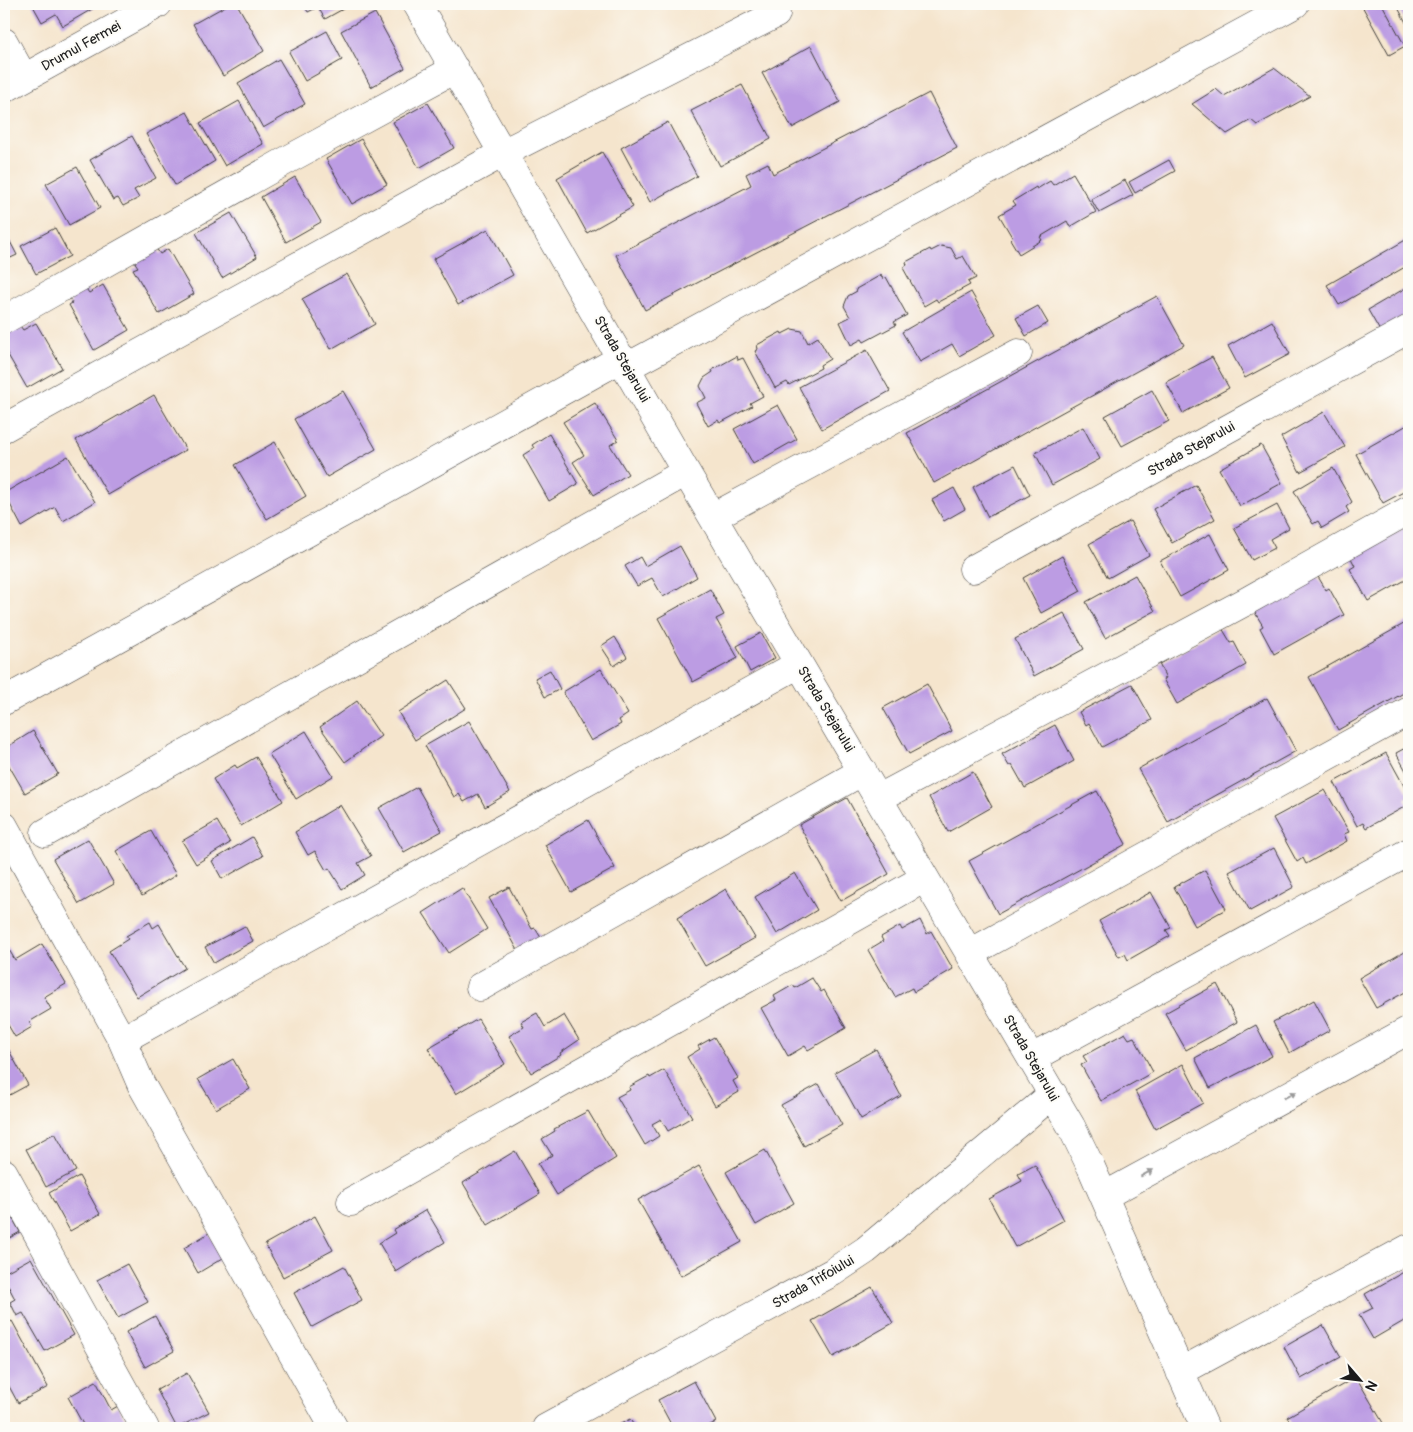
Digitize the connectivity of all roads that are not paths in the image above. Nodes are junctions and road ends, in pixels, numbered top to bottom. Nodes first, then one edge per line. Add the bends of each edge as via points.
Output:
1 (158, 4) edge
2 (417, 4) edge
3 (1295, 4) edge
4 (776, 14) dead end
5 (4, 42) edge
6 (455, 69) junction
7 (14, 83) edge
8 (503, 153) junction
9 (4, 320) edge
10 (1409, 329) edge
11 (1018, 354) dead end
12 (624, 362) junction
13 (4, 428) edge
14 (686, 472) junction
15 (1409, 510) edge
16 (713, 517) junction
17 (973, 569) dead end
18 (799, 664) junction
19 (4, 701) edge
20 (1409, 712) edge
21 (863, 771) junction
22 (879, 798) junction
23 (4, 826) edge
24 (45, 833) dead end
25 (1409, 852) edge
26 (925, 878) junction
27 (970, 952) junction
28 (480, 987) dead end
29 (1409, 1030) edge
30 (122, 1040) junction
31 (1032, 1058) junction
32 (1053, 1094) junction
33 (4, 1174) edge
34 (1104, 1196) junction
35 (351, 1202) dead end
36 (1409, 1248) edge
37 (1180, 1372) junction
38 (145, 1428) edge
39 (334, 1428) edge
40 (546, 1428) edge
41 (1205, 1428) edge

1 - 7 street, Drumul Fermei
2 - 6 street, Strada Stejarului
3 - 12 street
4 - 8 street
5 - 7 street
6 - 8 street, Strada Stejarului
6 - 9 street
8 - 12 street, Strada Stejarului
8 - 13 street
10 - 17 street, Strada Stejarului
11 - 16 street
12 - 14 street, Strada Stejarului
12 - 19 street
14 - 16 street, Strada Stejarului
14 - 24 street
15 - 22 street via 1237,607
16 - 18 street, Strada Stejarului
18 - 21 street, Strada Stejarului
18 - 30 street
20 - 27 street
21 - 22 street, Strada Stejarului
21 - 28 street
22 - 26 street, Strada Stejarului
23 - 30 street
25 - 31 street
26 - 27 street, Strada Stejarului
26 - 35 street
27 - 31 street, Strada Stejarului
34 -> 29 street
30 - 39 street via 141,1084
31 - 32 street, Strada Stejarului
32 - 34 street, Strada Stejarului
32 - 40 street, Strada Trifoiului via 866,1250 834,1272
33 - 38 street
34 - 37 street, Strada Stejarului
36 - 37 street
37 - 41 street, Strada Stejarului

